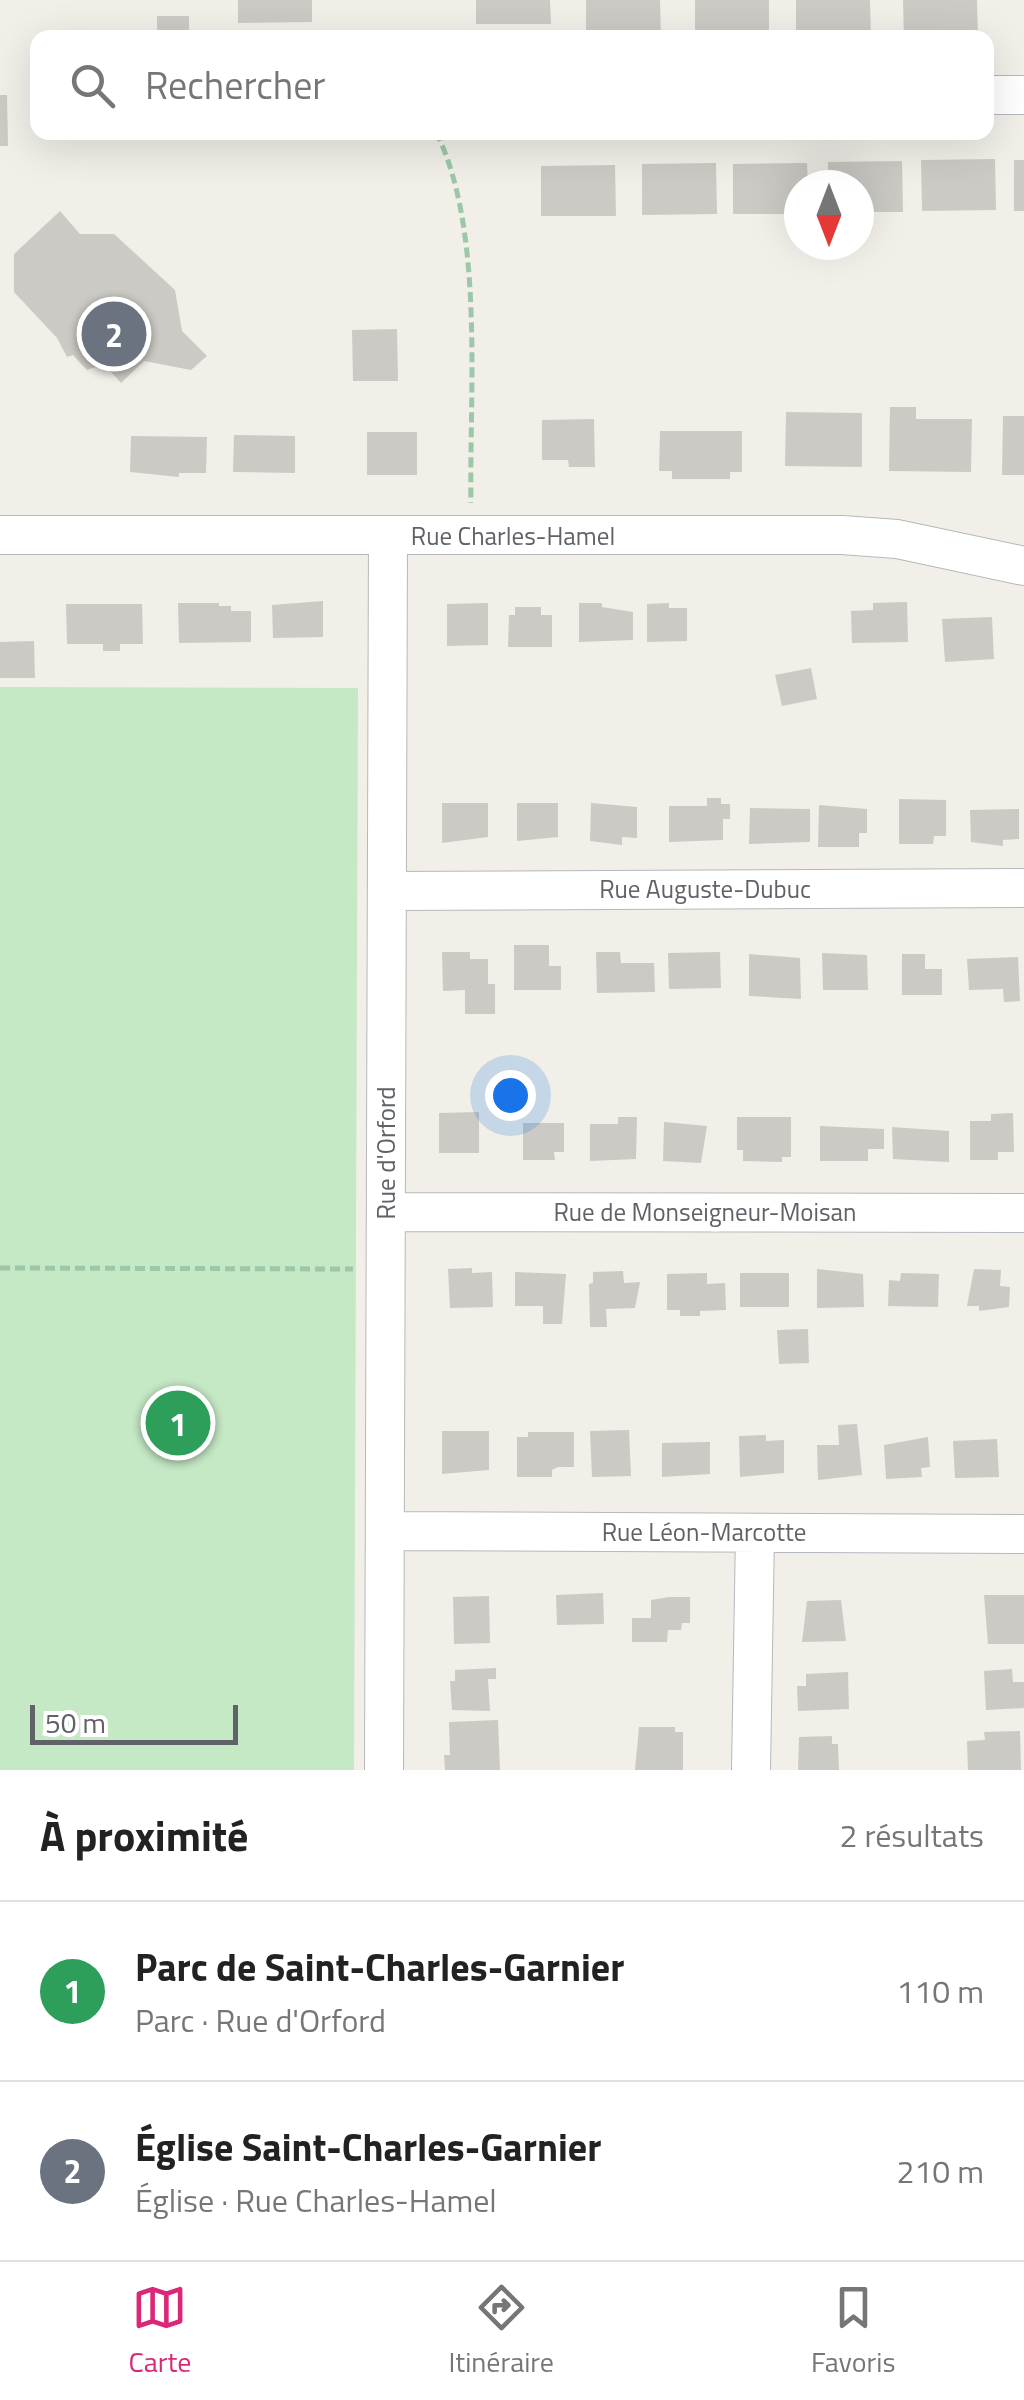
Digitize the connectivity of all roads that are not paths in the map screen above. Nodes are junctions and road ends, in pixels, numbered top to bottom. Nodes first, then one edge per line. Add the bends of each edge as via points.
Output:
1 (994, 95) edge
2 (1024, 95) edge
3 (0, 536) edge
4 (388, 537) junction
5 (1024, 566) edge
6 (1024, 888) edge
7 (387, 891) junction
8 (386, 1212) junction
9 (1024, 1213) edge
10 (385, 1531) junction
11 (755, 1533) junction
12 (1024, 1534) edge
13 (384, 1770) edge
14 (751, 1770) edge

1 - 2 street
3 - 4 street, Rue Charles-Hamel
4 - 5 street, Rue Charles-Hamel via 868,536
4 - 7 street, Rue d'Orford
6 - 7 street, Rue Auguste-Dubuc
7 - 8 street, Rue d'Orford
8 - 9 street, Rue de Monseigneur-Moisan
8 - 10 street, Rue d'Orford
10 - 11 street, Rue Léon-Marcotte
10 - 13 street, Rue d'Orford
11 - 12 street, Rue Léon-Marcotte
11 - 14 street

